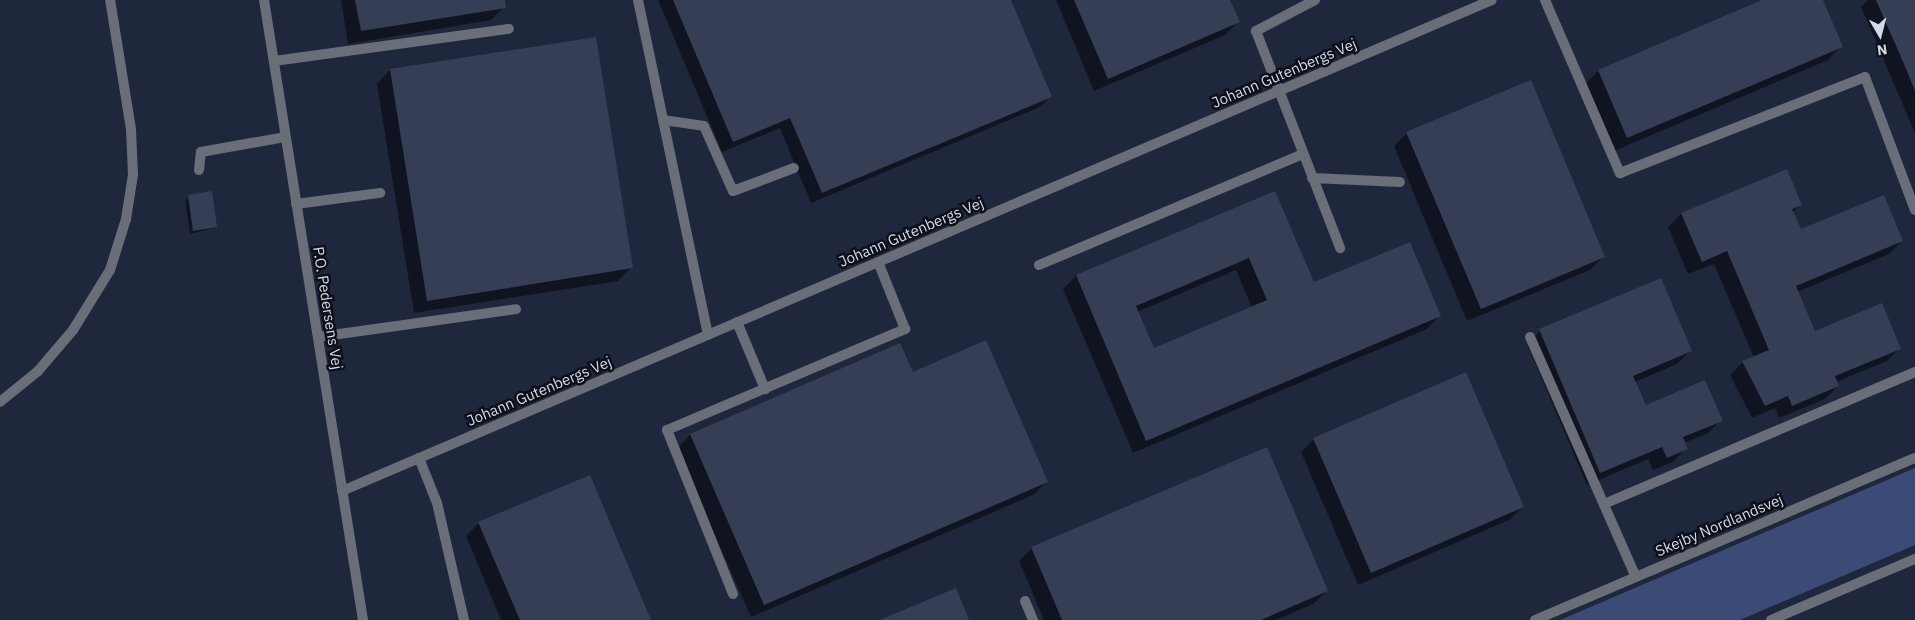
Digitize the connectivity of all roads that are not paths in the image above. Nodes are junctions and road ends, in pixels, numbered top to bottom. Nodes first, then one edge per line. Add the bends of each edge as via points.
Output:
1 (110, 0) edge
2 (264, 0) edge
3 (638, 0) edge
4 (1315, 0) edge
5 (1492, 0) edge
6 (1546, 0) edge
7 (509, 29) dead end
8 (274, 62) junction
9 (1281, 90) junction
10 (663, 120) junction
11 (286, 137) junction
12 (1303, 154) junction
13 (794, 168) dead end
14 (199, 170) dead end
15 (1312, 178) junction
16 (1400, 182) dead end
17 (380, 193) dead end
18 (296, 204) junction
19 (1915, 210) edge
20 (1340, 248) dead end
21 (878, 262) junction
22 (1039, 266) dead end
23 (516, 308) dead end
24 (738, 322) junction
25 (708, 335) junction
26 (318, 337) junction
27 (1530, 337) dead end
28 (1915, 372) edge
29 (764, 389) junction
30 (0, 402) edge
31 (419, 458) junction
32 (1915, 458) edge
33 (342, 491) junction
34 (1604, 504) junction
35 (1915, 559) edge
36 (1636, 577) junction
37 (733, 594) dead end
38 (1025, 601) dead end
39 (363, 620) edge
40 (464, 620) edge
41 (1033, 620) edge
42 (1535, 620) edge
43 (1771, 620) edge

1 - 30 street via 131,129 133,174 126,219 110,270 73,330 38,371
2 - 8 street, P.O. Pedersens Vej
3 - 10 street
4 - 9 street via 1256,31
5 - 9 street, Johann Gutenbergs Vej
6 - 19 street via 1620,173 1865,77
7 - 8 street
8 - 11 street, P.O. Pedersens Vej
9 - 12 street
9 - 21 street, Johann Gutenbergs Vej
10 - 13 street via 704,126 733,191
10 - 25 street
11 - 14 street via 201,152
11 - 18 street, P.O. Pedersens Vej
12 - 15 street
12 - 22 street
15 - 16 street
15 - 20 street
17 - 18 street
18 - 26 street, P.O. Pedersens Vej
21 - 24 street, Johann Gutenbergs Vej
21 - 29 street via 905,329
23 - 26 street
24 - 25 street, Johann Gutenbergs Vej
24 - 29 street
25 - 31 street, Johann Gutenbergs Vej
26 - 33 street, P.O. Pedersens Vej
27 - 34 street
28 - 34 street
29 - 37 street via 667,430
31 - 33 street, Johann Gutenbergs Vej
31 - 40 street via 437,503
32 - 36 street, Skejby Nordlandsvej
33 - 39 street, P.O. Pedersens Vej
34 - 36 street
35 - 43 street
36 - 42 street, Skejby Nordlandsvej
38 - 41 street

